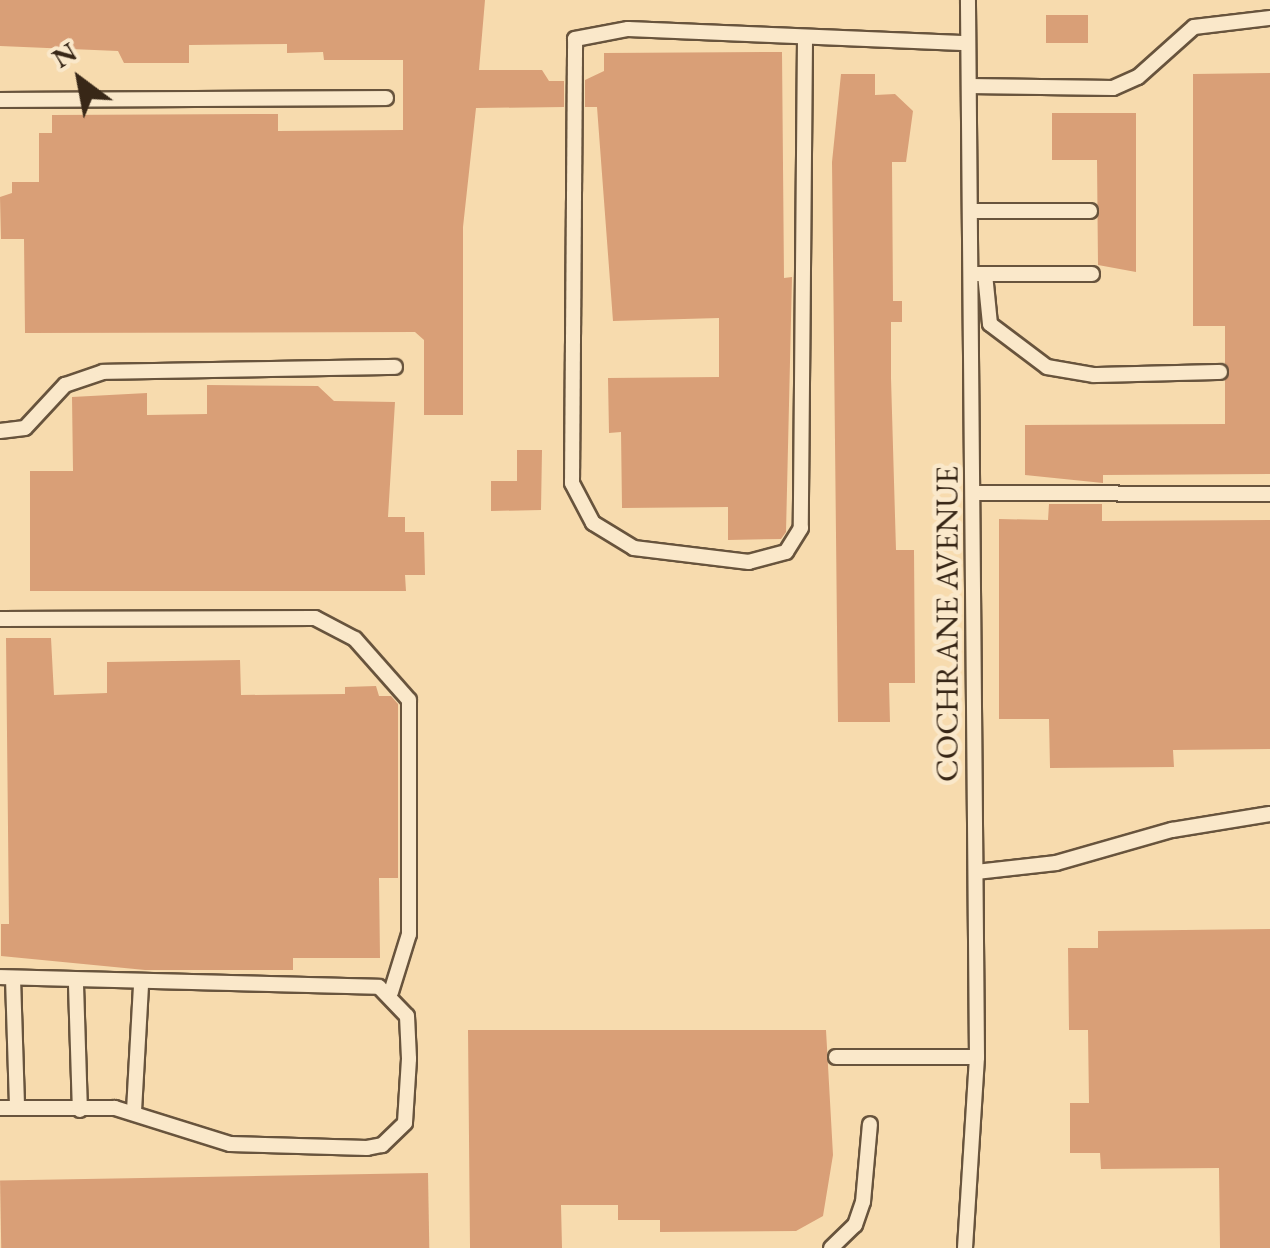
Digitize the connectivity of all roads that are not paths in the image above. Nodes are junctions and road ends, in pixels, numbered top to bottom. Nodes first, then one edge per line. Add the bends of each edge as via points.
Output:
1 (968, 0) edge
2 (1270, 18) edge
3 (805, 40) junction
4 (968, 43) junction
5 (969, 86) junction
6 (386, 98) dead end
7 (0, 100) edge
8 (970, 211) junction
9 (1090, 211) dead end
10 (978, 274) junction
11 (1092, 274) dead end
12 (396, 368) dead end
13 (1220, 372) dead end
14 (0, 431) edge
15 (974, 493) junction
16 (1270, 494) edge
17 (0, 619) edge
18 (1270, 814) edge
19 (976, 872) junction
20 (6, 978) edge
21 (76, 984) junction
22 (141, 986) junction
23 (390, 992) junction
24 (836, 1057) dead end
25 (977, 1057) junction
26 (0, 1108) edge
27 (16, 1108) junction
28 (80, 1110) junction
29 (134, 1111) junction
30 (870, 1124) dead end
31 (831, 1248) edge
32 (965, 1248) edge

1 - 4 lane, COCHRANE AVENUE
2 - 5 lane via 1194,26 1138,77 1113,88
3 - 3 lane via 615,29 580,34 572,45 570,468 575,498 593,523 634,548 749,562 796,542 804,504
3 - 4 lane
4 - 5 lane, COCHRANE AVENUE
5 - 8 lane, COCHRANE AVENUE
6 - 7 lane
8 - 9 lane
8 - 10 lane, COCHRANE AVENUE
10 - 11 lane
10 - 13 lane via 990,324 1047,367 1094,375
10 - 15 lane, COCHRANE AVENUE
12 - 14 lane via 102,372 64,385 25,428
15 - 16 lane
15 - 19 lane, COCHRANE AVENUE
17 - 23 lane via 315,618 354,639 408,700 410,934
18 - 19 lane via 1172,830 1056,864
19 - 25 lane, COCHRANE AVENUE
20 - 21 lane
20 - 27 lane
21 - 22 lane
21 - 28 lane
22 - 23 lane via 326,984
22 - 29 lane
23 - 29 lane via 407,1016 408,1107 405,1123 382,1145 230,1144
24 - 25 lane
25 - 32 lane, COCHRANE AVENUE
26 - 27 lane
27 - 28 lane
28 - 29 lane
30 - 31 lane via 863,1202 855,1225

